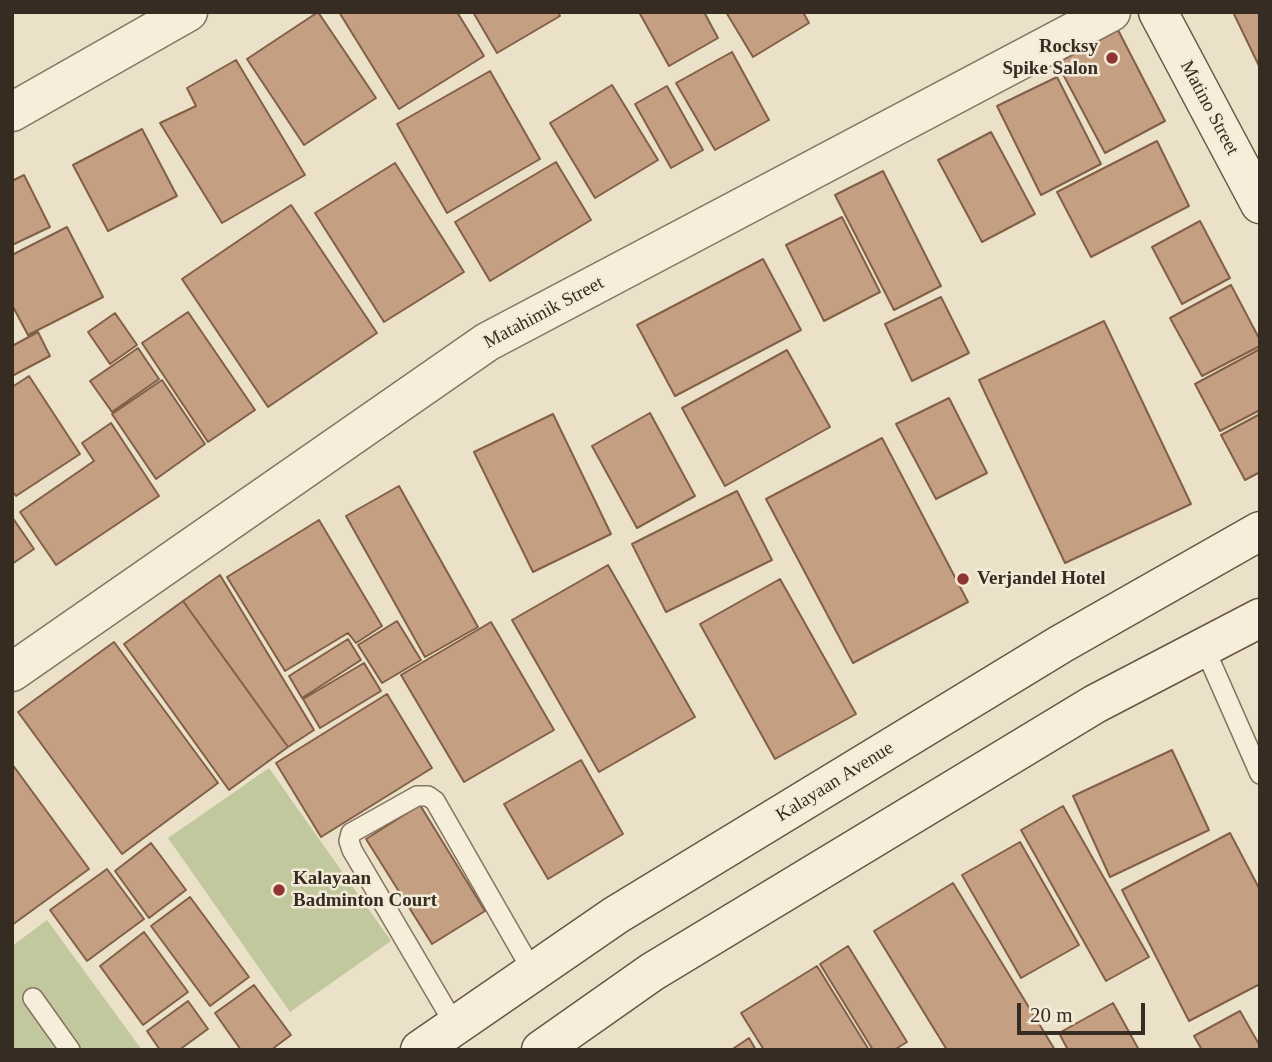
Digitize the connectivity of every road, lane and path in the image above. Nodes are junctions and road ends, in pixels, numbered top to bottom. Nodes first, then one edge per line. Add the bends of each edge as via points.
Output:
1 (188, 12) edge
2 (1111, 12) edge
3 (1158, 12) edge
4 (12, 112) edge
5 (1260, 204) edge
6 (1260, 531) edge
7 (1260, 618) edge
8 (1204, 647) junction
9 (12, 672) edge
10 (1260, 774) edge
11 (533, 972) junction
12 (33, 998) dead end
13 (455, 1025) junction
14 (70, 1050) edge
15 (420, 1050) edge
16 (541, 1050) edge

1 - 4 main road
2 - 9 main road, Matahimik Street via 487,342
3 - 5 main road, Matino Street
6 - 11 main road, Kalayaan Avenue via 1061,644 616,915
7 - 8 main road
8 - 10 lane
8 - 16 main road via 1095,704 652,972
11 - 13 main road, Kalayaan Avenue
11 - 13 lane via 435,801 417,796 351,833 352,850
12 - 14 lane
13 - 15 main road, Kalayaan Avenue

